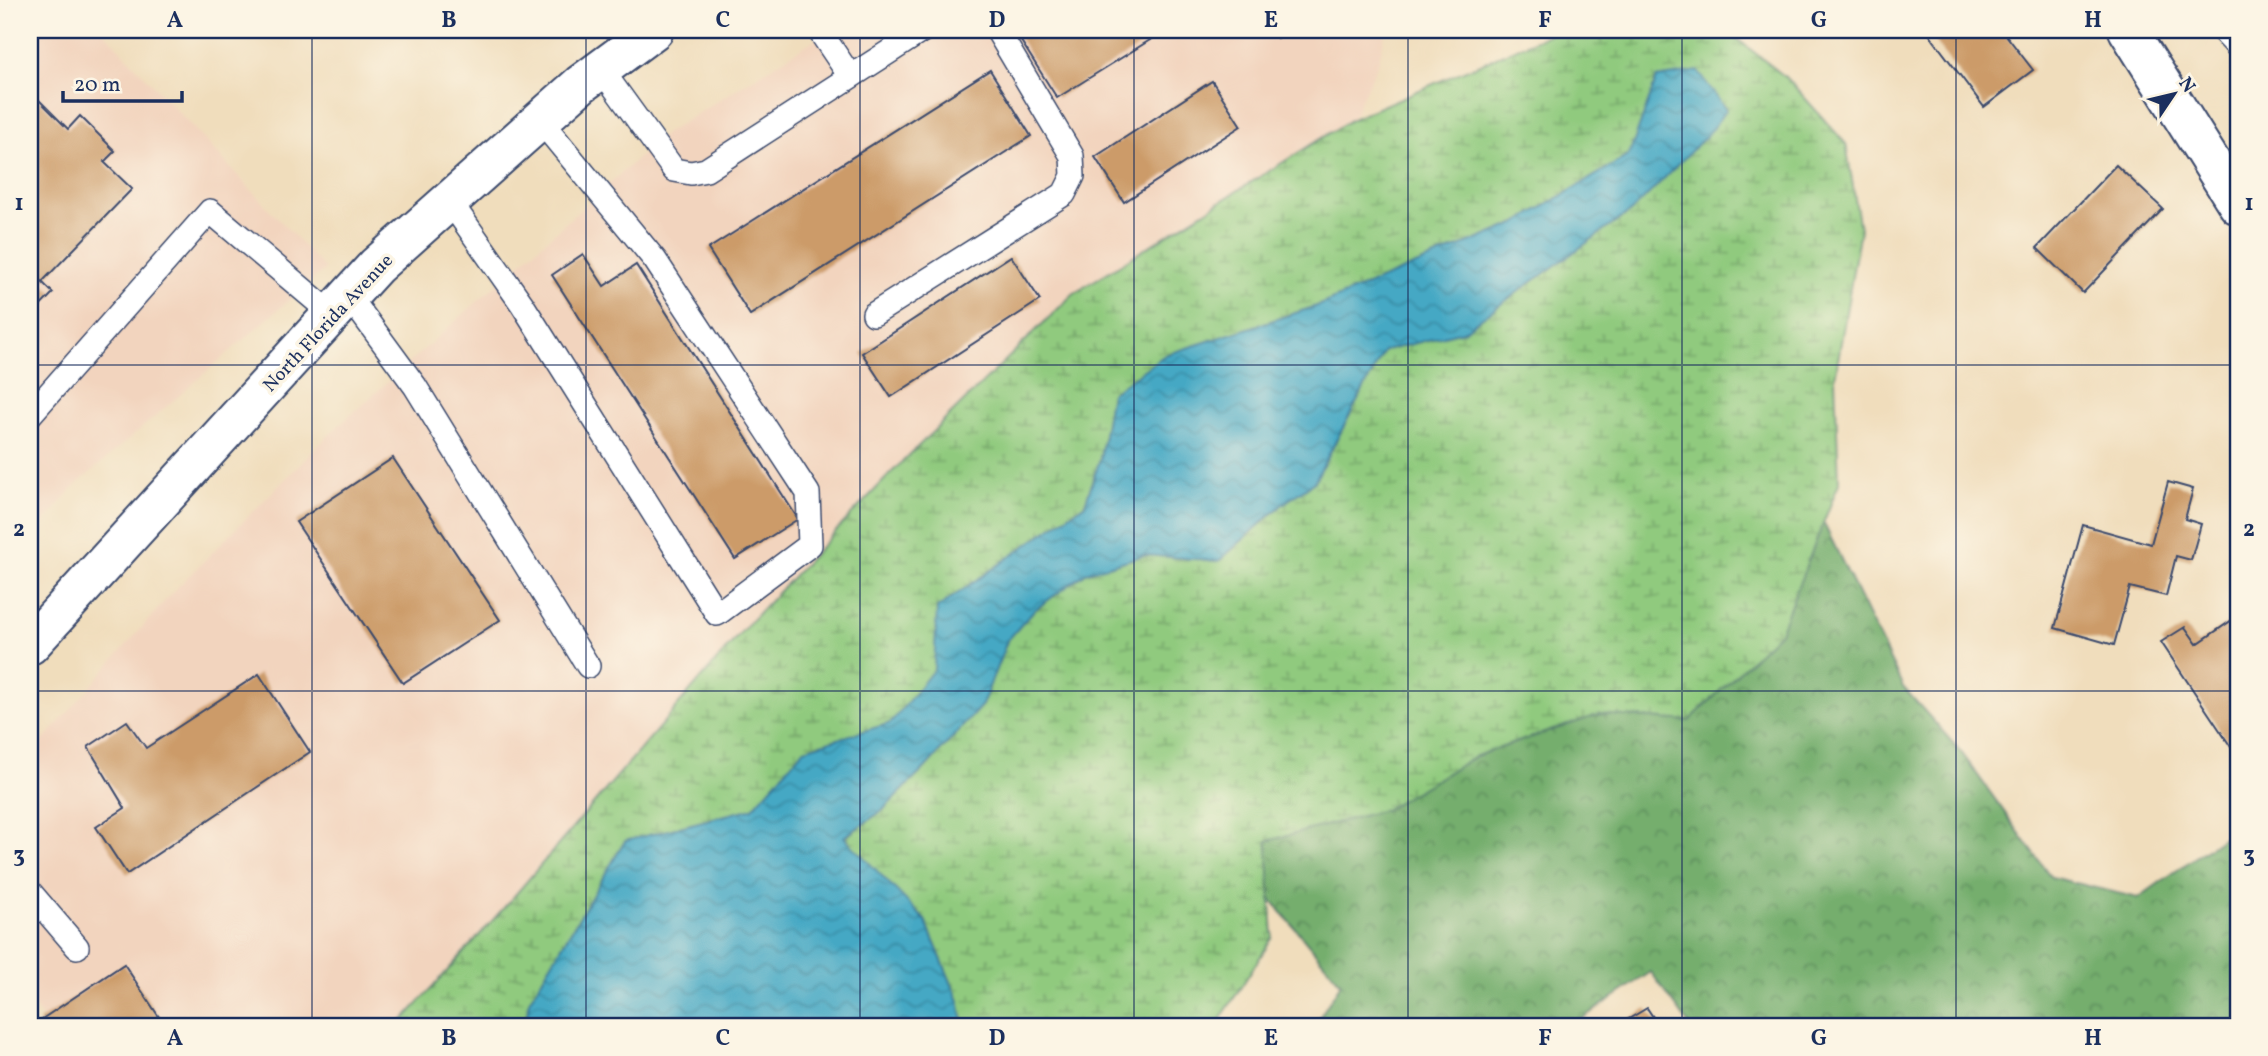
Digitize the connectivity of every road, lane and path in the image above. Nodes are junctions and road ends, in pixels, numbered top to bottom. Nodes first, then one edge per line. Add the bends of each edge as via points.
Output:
1 (654, 30) edge
2 (819, 30) edge
3 (923, 30) edge
4 (997, 30) edge
5 (2128, 30) edge
6 (2222, 30) edge
7 (2238, 47) edge
8 (601, 69) junction
9 (850, 76) junction
10 (540, 120) junction
11 (449, 200) junction
12 (2238, 205) edge
13 (341, 305) junction
14 (874, 314) dead end
15 (30, 415) edge
16 (30, 645) edge
17 (588, 666) dead end
18 (30, 892) edge
19 (77, 947) dead end

1 - 8 main road, North Florida Avenue
2 - 9 lane
3 - 9 lane
4 - 14 lane via 1072,156 1073,176 1065,194
5 - 12 main road
6 - 7 lane
8 - 9 lane via 674,170 691,173 706,170
8 - 10 main road, North Florida Avenue
10 - 11 main road, North Florida Avenue
10 - 11 lane via 655,260 808,493 810,545 717,614 522,303
11 - 13 main road, North Florida Avenue via 376,266
13 - 15 lane via 210,211
13 - 16 main road, North Florida Avenue
13 - 17 lane via 415,386
18 - 19 lane

